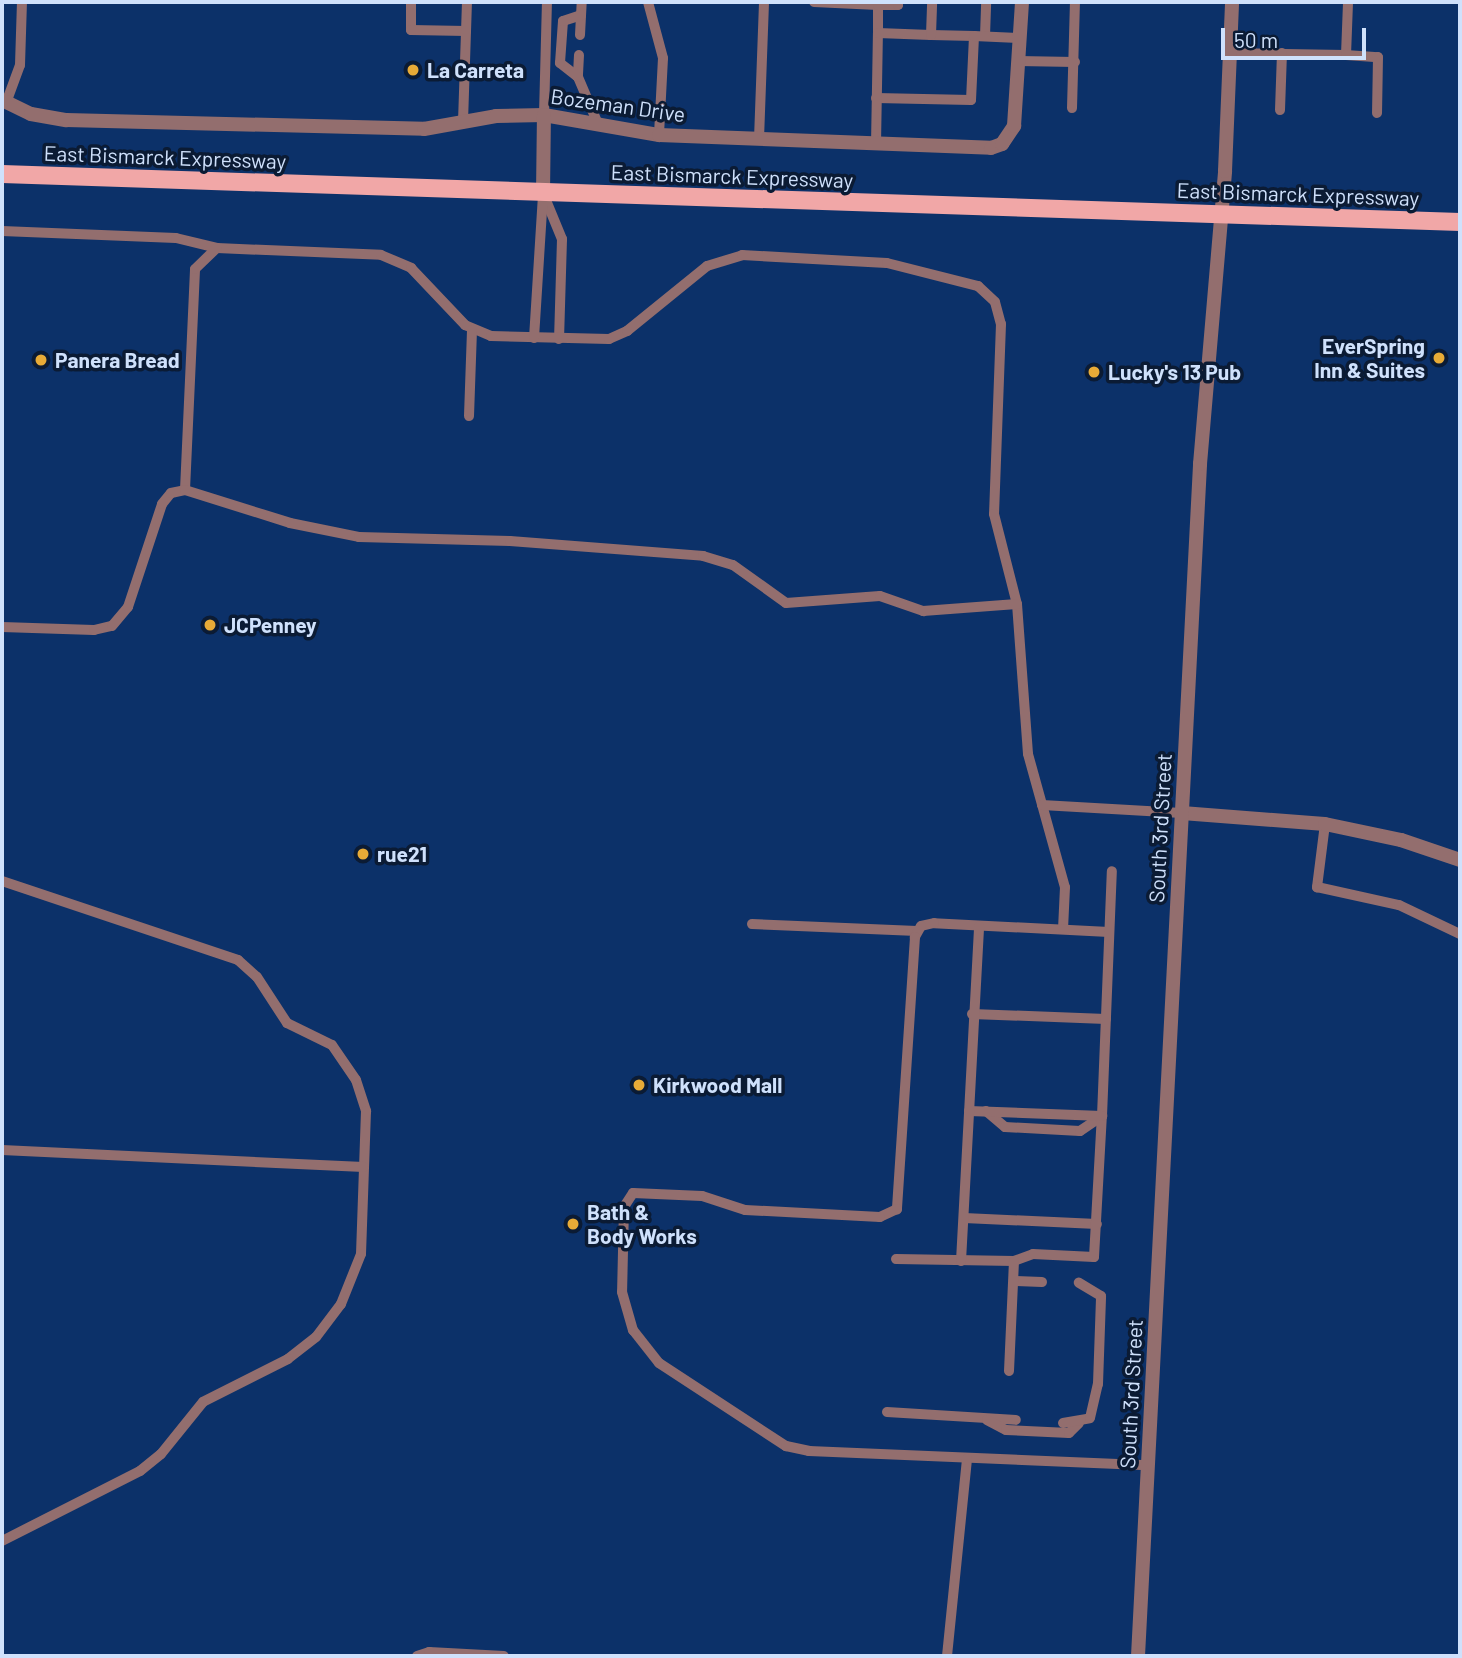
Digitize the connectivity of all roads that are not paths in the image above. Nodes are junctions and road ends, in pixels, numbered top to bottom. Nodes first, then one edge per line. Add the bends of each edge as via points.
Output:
1 (22, 2) edge
2 (411, 2) edge
3 (467, 2) edge
4 (547, 2) edge
5 (582, 2) edge
6 (648, 2) edge
7 (764, 2) edge
8 (814, 2) edge
9 (898, 2) edge
10 (932, 2) edge
11 (986, 2) edge
12 (1022, 2) edge
13 (1075, 2) edge
14 (1232, 2) edge
15 (1348, 2) edge
16 (878, 5) junction
17 (581, 15) junction
18 (466, 32) junction
19 (878, 33) junction
20 (580, 35) dead end
21 (931, 35) junction
22 (980, 36) junction
23 (1019, 38) junction
24 (1230, 53) junction
25 (1282, 53) junction
26 (579, 55) dead end
27 (1346, 55) junction
28 (1018, 61) junction
29 (1075, 62) junction
30 (578, 77) junction
31 (876, 98) junction
32 (4, 102) edge
33 (1072, 108) dead end
34 (1280, 110) dead end
35 (1377, 114) dead end
36 (544, 115) junction
37 (464, 122) junction
38 (598, 124) junction
39 (659, 135) junction
40 (760, 139) junction
41 (876, 144) junction
42 (2, 174) edge
43 (543, 192) junction
44 (1220, 215) junction
45 (1460, 222) edge
46 (2, 231) edge
47 (217, 248) junction
48 (472, 330) junction
49 (534, 338) junction
50 (559, 339) junction
51 (468, 416) dead end
52 (185, 489) junction
53 (1017, 604) junction
54 (2, 627) edge
55 (1042, 806) junction
56 (1182, 813) junction
57 (1325, 824) junction
58 (1460, 860) edge
59 (1112, 871) dead end
60 (2, 881) edge
61 (752, 924) dead end
62 (979, 926) junction
63 (1063, 929) junction
64 (917, 931) junction
65 (1109, 932) junction
66 (1460, 934) edge
67 (972, 1014) junction
68 (1106, 1019) junction
69 (969, 1111) junction
70 (986, 1111) junction
71 (1102, 1116) junction
72 (2, 1150) edge
73 (365, 1167) junction
74 (964, 1218) junction
75 (1097, 1224) junction
76 (895, 1259) dead end
77 (1014, 1261) junction
78 (961, 1262) junction
79 (1014, 1281) junction
80 (1042, 1282) dead end
81 (1079, 1283) dead end
82 (1010, 1371) dead end
83 (887, 1412) dead end
84 (983, 1418) junction
85 (1016, 1420) dead end
86 (1063, 1423) dead end
87 (1079, 1423) junction
88 (967, 1459) junction
89 (1148, 1465) junction
90 (2, 1541) edge
91 (417, 1656) edge
92 (504, 1656) edge
93 (947, 1656) edge
94 (1139, 1656) edge

1 - 32 lane via 20,65
2 - 18 lane via 411,30
3 - 18 lane
4 - 36 lane
5 - 17 lane
6 - 39 lane via 663,58
7 - 40 lane
8 - 16 lane
9 - 16 lane
10 - 21 lane
11 - 22 lane
12 - 23 street, Bozeman Drive
13 - 29 lane
14 - 24 street, South 3rd Street
15 - 27 lane
16 - 19 lane
17 - 20 lane
17 - 30 lane via 563,21 560,63
18 - 37 lane
19 - 21 lane
19 - 31 lane
21 - 22 lane
22 - 23 lane
22 - 31 lane via 971,100
23 - 28 street, Bozeman Drive
24 - 25 lane
24 - 44 street, South 3rd Street
25 - 27 lane
25 - 34 lane
26 - 30 lane
27 - 35 lane via 1378,57
28 - 29 lane
28 - 41 street, Bozeman Drive via 1014,126 1002,144 991,148
29 - 33 lane
30 - 38 lane
31 - 41 lane
32 - 37 street, Bozeman Drive via 32,114 66,120 424,129
36 - 37 street, Bozeman Drive
36 - 38 street, Bozeman Drive
36 - 43 street
38 - 39 street, Bozeman Drive
39 - 40 street, Bozeman Drive
40 - 41 street, Bozeman Drive
42 - 43 main road, East Bismarck Expressway
43 - 44 main road, East Bismarck Expressway
43 - 49 lane
43 - 50 lane via 562,239
44 - 45 main road, East Bismarck Expressway
44 - 56 street, South 3rd Street via 1199,464
46 - 47 lane via 176,238
47 - 48 lane via 392,257 411,268
47 - 52 lane via 195,269
48 - 49 lane via 491,336
48 - 51 lane
49 - 50 lane
50 - 53 lane via 598,341 619,336 707,266 741,255 887,263 978,286 995,302 1001,324 994,514
52 - 53 lane via 290,523 359,537 510,541 703,556 733,565 786,603 880,596 916,610
52 - 54 lane via 171,493 162,504 128,607 112,626 94,630
53 - 55 lane via 1028,754
55 - 56 lane
55 - 63 lane via 1065,887
56 - 57 street
56 - 89 street, South 3rd Street
57 - 58 street via 1401,840
57 - 66 lane via 1317,887 1399,905
59 - 65 lane
60 - 73 lane via 226,954 249,967 286,1023 332,1045 356,1080 366,1111
61 - 64 lane
62 - 63 lane
62 - 64 lane via 934,923
62 - 67 lane
63 - 65 lane
64 - 88 lane via 897,1209 880,1217 745,1210 702,1196 633,1193 624,1207 622,1292 633,1330 659,1363 786,1446
65 - 68 lane
67 - 68 lane
67 - 69 lane
68 - 71 lane
69 - 70 lane
69 - 74 lane
70 - 71 lane
70 - 71 lane via 1005,1128 1080,1131
71 - 75 lane
72 - 73 lane
73 - 90 lane via 360,1254 341,1304 316,1338 271,1369 203,1402 161,1454 140,1471
74 - 75 lane
74 - 78 lane
75 - 77 lane via 1094,1257 1033,1254
76 - 78 lane
77 - 78 lane
77 - 79 lane
79 - 80 lane
79 - 82 lane
81 - 87 lane via 1101,1296 1098,1384 1090,1418
83 - 84 lane
84 - 85 lane
84 - 87 lane via 1006,1430 1069,1433
86 - 87 lane
88 - 89 lane
88 - 93 lane
89 - 94 street, South 3rd Street
91 - 92 lane via 429,1652

